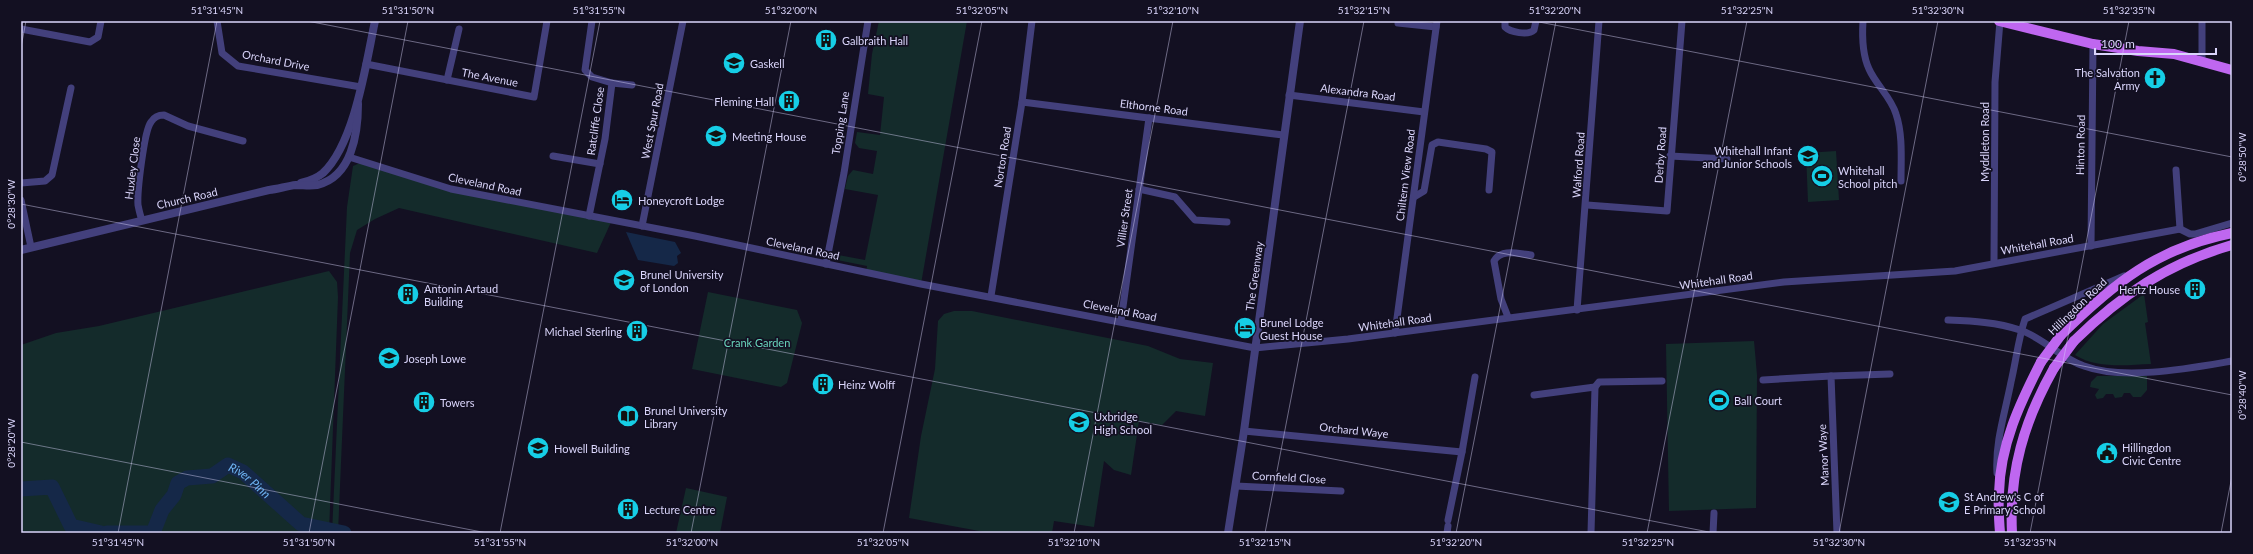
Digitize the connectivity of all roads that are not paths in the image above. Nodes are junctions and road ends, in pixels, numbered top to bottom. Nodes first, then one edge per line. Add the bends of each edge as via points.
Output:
1 (101, 21) edge
2 (217, 21) edge
3 (375, 21) edge
4 (547, 21) edge
5 (592, 21) edge
6 (683, 21) edge
7 (868, 21) edge
8 (1032, 21) edge
9 (1300, 21) edge
10 (1505, 21) edge
11 (1536, 21) edge
12 (1599, 21) edge
13 (1682, 21) edge
14 (1863, 21) edge
15 (2000, 21) edge
16 (2202, 21) edge
17 (1398, 23) dead end
18 (1437, 24) edge
19 (21, 29) edge
20 (459, 29) dead end
21 (2093, 44) junction
22 (2202, 60) junction
23 (366, 64) junction
24 (2228, 69) edge
25 (2232, 77) edge
26 (447, 80) junction
27 (612, 83) junction
28 (632, 85) dead end
29 (361, 87) junction
30 (71, 88) dead end
31 (1289, 95) junction
32 (1022, 102) junction
33 (358, 104) junction
34 (1424, 112) junction
35 (1149, 118) junction
36 (1284, 135) junction
37 (244, 141) dead end
38 (338, 150) junction
39 (553, 156) dead end
40 (1670, 156) junction
41 (349, 157) junction
42 (1727, 159) dead end
43 (600, 164) junction
44 (2176, 170) dead end
45 (1901, 181) dead end
46 (21, 183) edge
47 (295, 186) junction
48 (1140, 189) junction
49 (1489, 190) dead end
50 (1414, 197) junction
51 (21, 200) edge
52 (1587, 205) junction
53 (589, 216) junction
54 (142, 220) junction
55 (1227, 222) dead end
56 (2232, 223) edge
57 (642, 226) junction
58 (2180, 230) junction
59 (2232, 233) edge
60 (2232, 245) edge
61 (2091, 246) junction
62 (31, 247) junction
63 (21, 250) edge
64 (1531, 255) dead end
65 (1994, 262) junction
66 (826, 264) junction
67 (2129, 274) junction
68 (991, 296) junction
69 (1577, 310) junction
70 (1508, 317) junction
71 (1948, 320) dead end
72 (1121, 321) junction
73 (2021, 330) junction
74 (1395, 333) junction
75 (1255, 348) junction
76 (2232, 361) edge
77 (1890, 374) dead end
78 (1831, 376) junction
79 (1475, 377) dead end
80 (1763, 380) dead end
81 (1662, 381) dead end
82 (1595, 387) junction
83 (1534, 395) dead end
84 (1244, 431) junction
85 (1462, 452) junction
86 (1236, 486) junction
87 (1341, 490) dead end
88 (1999, 492) junction
89 (1714, 513) dead end
90 (1448, 527) edge
91 (1228, 533) edge
92 (1590, 533) edge
93 (1713, 533) edge
94 (1837, 533) edge
95 (2000, 533) edge
96 (2012, 533) edge

1 - 19 street via 98,37 90,42
2 - 29 street, Orchard Drive via 222,53 238,66
3 - 23 street
4 - 26 street, The Avenue via 534,97
5 - 27 street, Ratcliffe Close via 585,70 592,77
6 - 57 street, West Spur Road
7 - 66 street, Topping Lane
8 - 32 street, Norton Road
9 - 31 street, The Greenway
10 - 11 street via 1508,30 1528,33 1534,30
12 - 52 street, Walford Road
13 - 40 street, Derby Road
14 - 45 street via 1862,43 1869,70 1896,113 1901,147
15 - 21 main road
15 - 65 street, Myddleton Road via 1995,82
16 - 22 street
17 - 18 street
18 - 34 street, Chiltern View Road
20 - 26 street
21 - 22 main road
21 - 61 street, Hinton Road
22 - 24 main road
23 - 26 street, The Avenue
23 - 29 street
24 - 25 main road
27 - 28 street
27 - 43 street, Ratcliffe Close
29 - 33 street
30 - 46 street via 52,175 45,181
31 - 34 street, Alexandra Road
31 - 36 street, The Greenway
32 - 35 street, Elthorne Road
32 - 68 street, Norton Road
33 - 38 street
33 - 41 street via 358,117
34 - 50 street, Chiltern View Road
35 - 36 street, Elthorne Road
35 - 48 street, Villier Street
36 - 75 street, The Greenway
37 - 54 street, Huxley Close via 188,126 164,115 154,118 150,122 146,138 140,179 138,204
38 - 41 street
38 - 47 street via 324,172
39 - 43 street
40 - 42 street
40 - 52 street, Derby Road via 1667,211
41 - 47 street, Church Road via 343,170 328,180 319,184
41 - 53 street, Cleveland Road via 451,189
43 - 53 street, Ratcliffe Close
44 - 58 street
47 - 54 street, Church Road
48 - 55 street via 1175,197 1195,220
48 - 72 street, Villier Street
49 - 50 street via 1492,152 1438,142 1432,145 1424,191
50 - 74 street, Chiltern View Road
51 - 62 street
52 - 69 street, Walford Road
53 - 57 street, Cleveland Road
54 - 62 street, Church Road
56 - 58 street, Whitehall Road via 2195,234
57 - 66 street, Cleveland Road
58 - 61 street, Whitehall Road
59 - 67 main road, Hillingdon Road via 2207,238
60 - 96 main road, Hillingdon Road, bridge via 2207,252 2131,291 2074,341 2054,368 2026,424 2014,481
61 - 65 street, Whitehall Road
62 - 63 street, Church Road
64 - 70 street via 1505,252 1494,261 1501,300
65 - 69 street, Whitehall Road via 1955,271 1784,282
66 - 68 street, Cleveland Road
67 - 73 street via 2025,320
67 - 88 main road, Hillingdon Road, bridge via 2098,299 2061,335 2041,362 2020,402 2011,429 2002,460
68 - 72 street, Cleveland Road
69 - 70 street, Whitehall Road
70 - 74 street, Whitehall Road
71 - 73 street via 1974,321
72 - 75 street, Cleveland Road
73 - 76 street via 2078,363 2103,371 2166,371
73 - 88 street via 1996,456
74 - 75 street, Whitehall Road
75 - 84 street, The Greenway
77 - 78 street
78 - 80 street
78 - 94 street, Manor Waye
79 - 85 street
81 - 82 street via 1599,382
82 - 83 street
82 - 92 street
84 - 85 street, Orchard Waye
84 - 86 street, The Greenway
85 - 90 street
86 - 87 street, Cornfield Close
86 - 91 street, The Greenway
88 - 95 main road, Hillingdon Road
89 - 93 street

